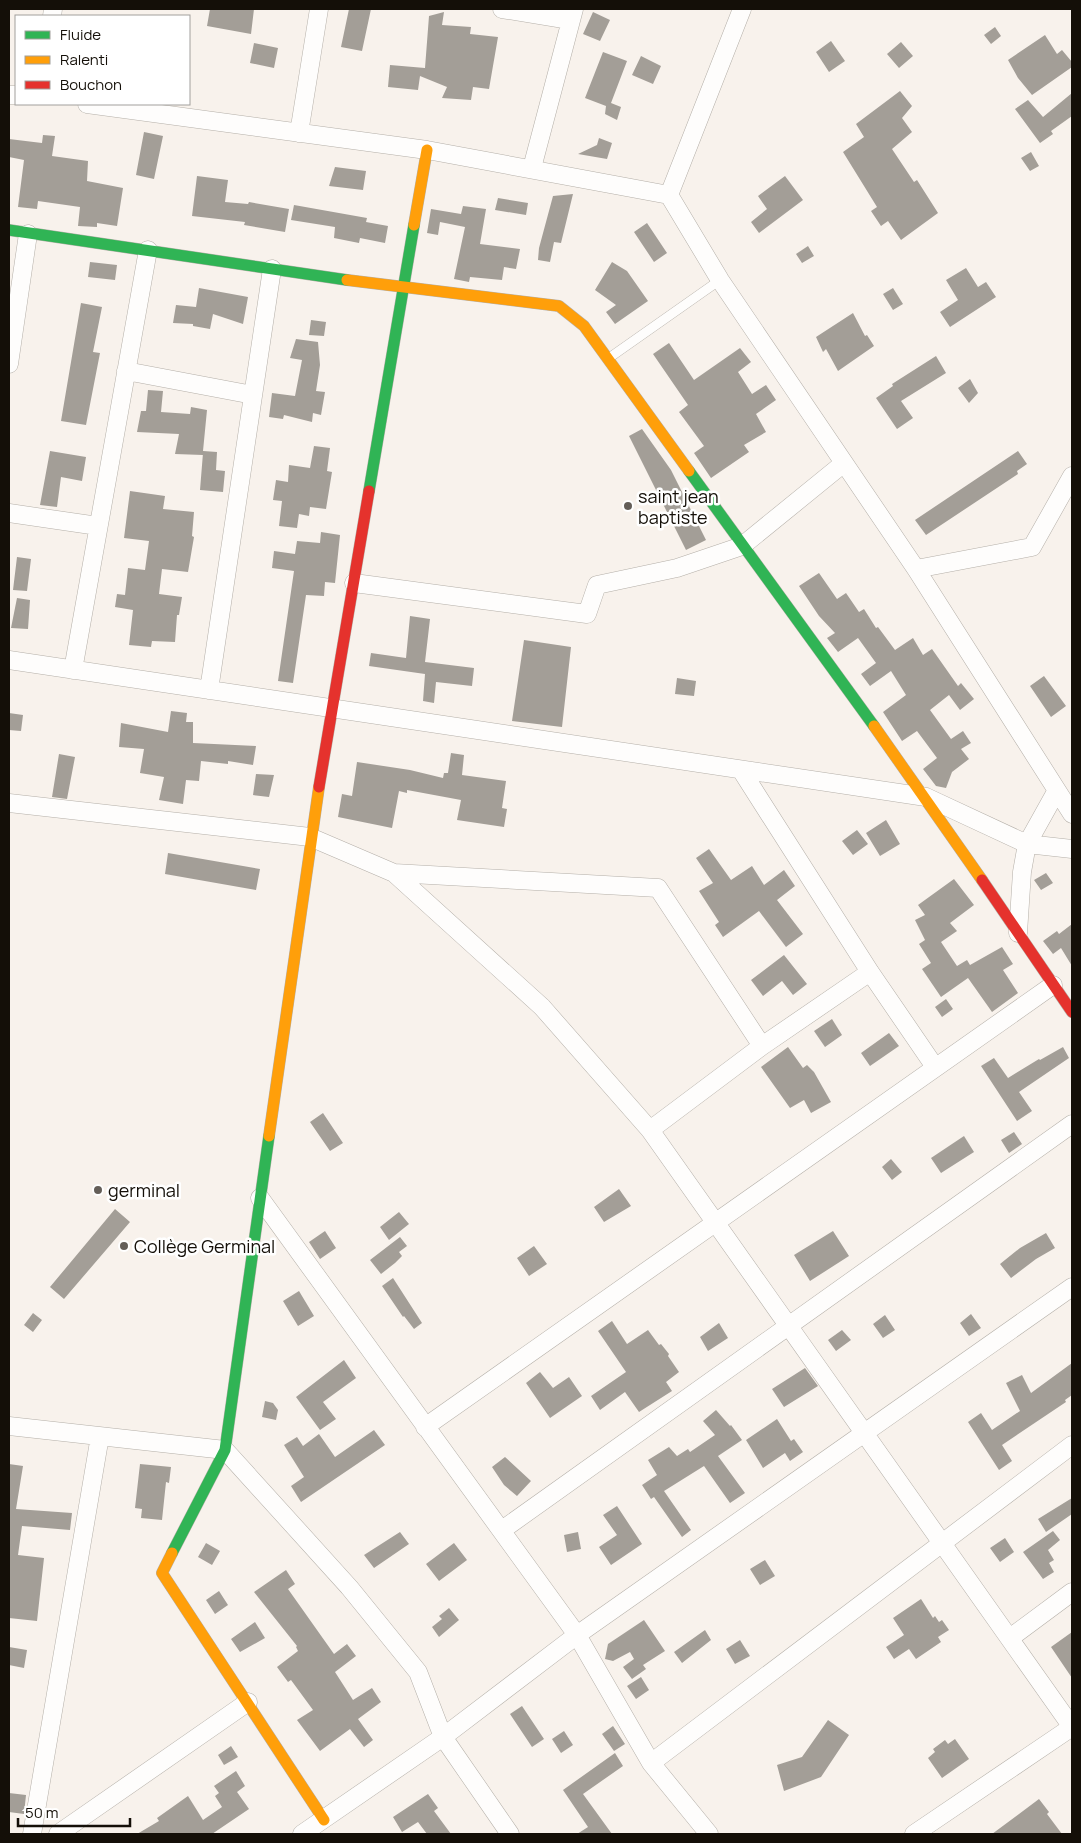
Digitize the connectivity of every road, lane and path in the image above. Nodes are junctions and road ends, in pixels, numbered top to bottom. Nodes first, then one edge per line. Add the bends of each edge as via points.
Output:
1 (319, 9) edge
2 (502, 9) edge
3 (742, 9) edge
4 (572, 15) edge
5 (94, 105) edge
6 (299, 133) junction
7 (427, 150) junction
8 (532, 168) junction
9 (669, 195) junction
10 (9, 230) edge
11 (28, 234) junction
12 (148, 250) junction
13 (272, 269) junction
14 (720, 280) junction
15 (405, 289) junction
16 (609, 358) junction
17 (9, 364) edge
18 (126, 371) junction
19 (253, 395) junction
20 (844, 463) junction
21 (1072, 476) edge
22 (9, 513) edge
23 (98, 526) junction
24 (742, 546) junction
25 (916, 569) junction
26 (354, 583) junction
27 (9, 660) edge
28 (73, 670) junction
29 (209, 690) junction
30 (332, 709) junction
31 (741, 770) junction
32 (1056, 792) junction
33 (926, 797) junction
34 (9, 803) edge
35 (1072, 814) edge
36 (310, 838) junction
37 (1027, 844) junction
38 (1072, 848) edge
39 (394, 873) junction
40 (1018, 933) junction
41 (870, 972) junction
42 (1053, 985) junction
43 (1072, 1012) edge
44 (762, 1046) junction
45 (935, 1067) junction
46 (1072, 1124) edge
47 (650, 1130) junction
48 (260, 1198) junction
49 (715, 1222) junction
50 (1072, 1286) edge
51 (788, 1326) junction
52 (9, 1426) edge
53 (424, 1427) junction
54 (864, 1433) junction
55 (100, 1436) junction
56 (1072, 1445) edge
57 (225, 1450) junction
58 (502, 1530) junction
59 (941, 1542) junction
60 (1072, 1592) edge
61 (577, 1635) junction
62 (1010, 1638) junction
63 (248, 1702) junction
64 (1072, 1727) edge
65 (443, 1737) junction
66 (651, 1763) junction
67 (324, 1820) junction
68 (504, 1832) edge
69 (32, 1834) edge
70 (58, 1834) edge
71 (302, 1834) edge
72 (709, 1834) edge
73 (914, 1834) edge

1 - 6 street
2 - 4 street
3 - 9 street
4 - 8 street
5 - 6 street
6 - 7 street
7 - 8 street
7 - 15 street
8 - 9 street
9 - 14 street
10 - 11 street
11 - 12 street
11 - 17 street
12 - 13 street
12 - 18 street
13 - 15 street
13 - 19 street
14 - 16 lane
14 - 20 street
15 - 16 street via 559,306 584,326
15 - 26 street
16 - 24 street
18 - 19 street
18 - 23 street
19 - 29 street
20 - 24 street
20 - 25 street
21 - 25 street via 1032,547
22 - 23 street
23 - 28 street
24 - 26 street via 677,568 597,584 587,614
24 - 33 street
25 - 32 street
26 - 30 street
27 - 28 street
28 - 29 street
29 - 30 street
30 - 31 street
30 - 36 street
31 - 33 street
31 - 41 street
32 - 35 street
32 - 37 street
33 - 37 street
33 - 40 street
34 - 36 street
36 - 39 street
36 - 48 street
37 - 38 street
37 - 40 street
39 - 44 street via 658,888
39 - 47 street via 542,1007
40 - 42 street
41 - 44 street
41 - 45 street
42 - 43 street
42 - 45 street
44 - 47 street
45 - 49 street
46 - 51 street
47 - 49 street
48 - 53 street
48 - 57 street
49 - 51 street
49 - 53 street
50 - 54 street
51 - 54 street
51 - 58 street
52 - 55 street
53 - 58 street
54 - 59 street
54 - 61 street
55 - 57 street
55 - 69 street
56 - 59 street
57 - 63 street via 162,1574
57 - 65 street via 348,1587 418,1672
58 - 61 street
59 - 62 street
59 - 66 street
60 - 62 street
61 - 65 street
61 - 66 street
62 - 64 street
63 - 67 street
63 - 70 street
64 - 73 street
65 - 67 street
65 - 68 street
66 - 72 street
67 - 71 street

